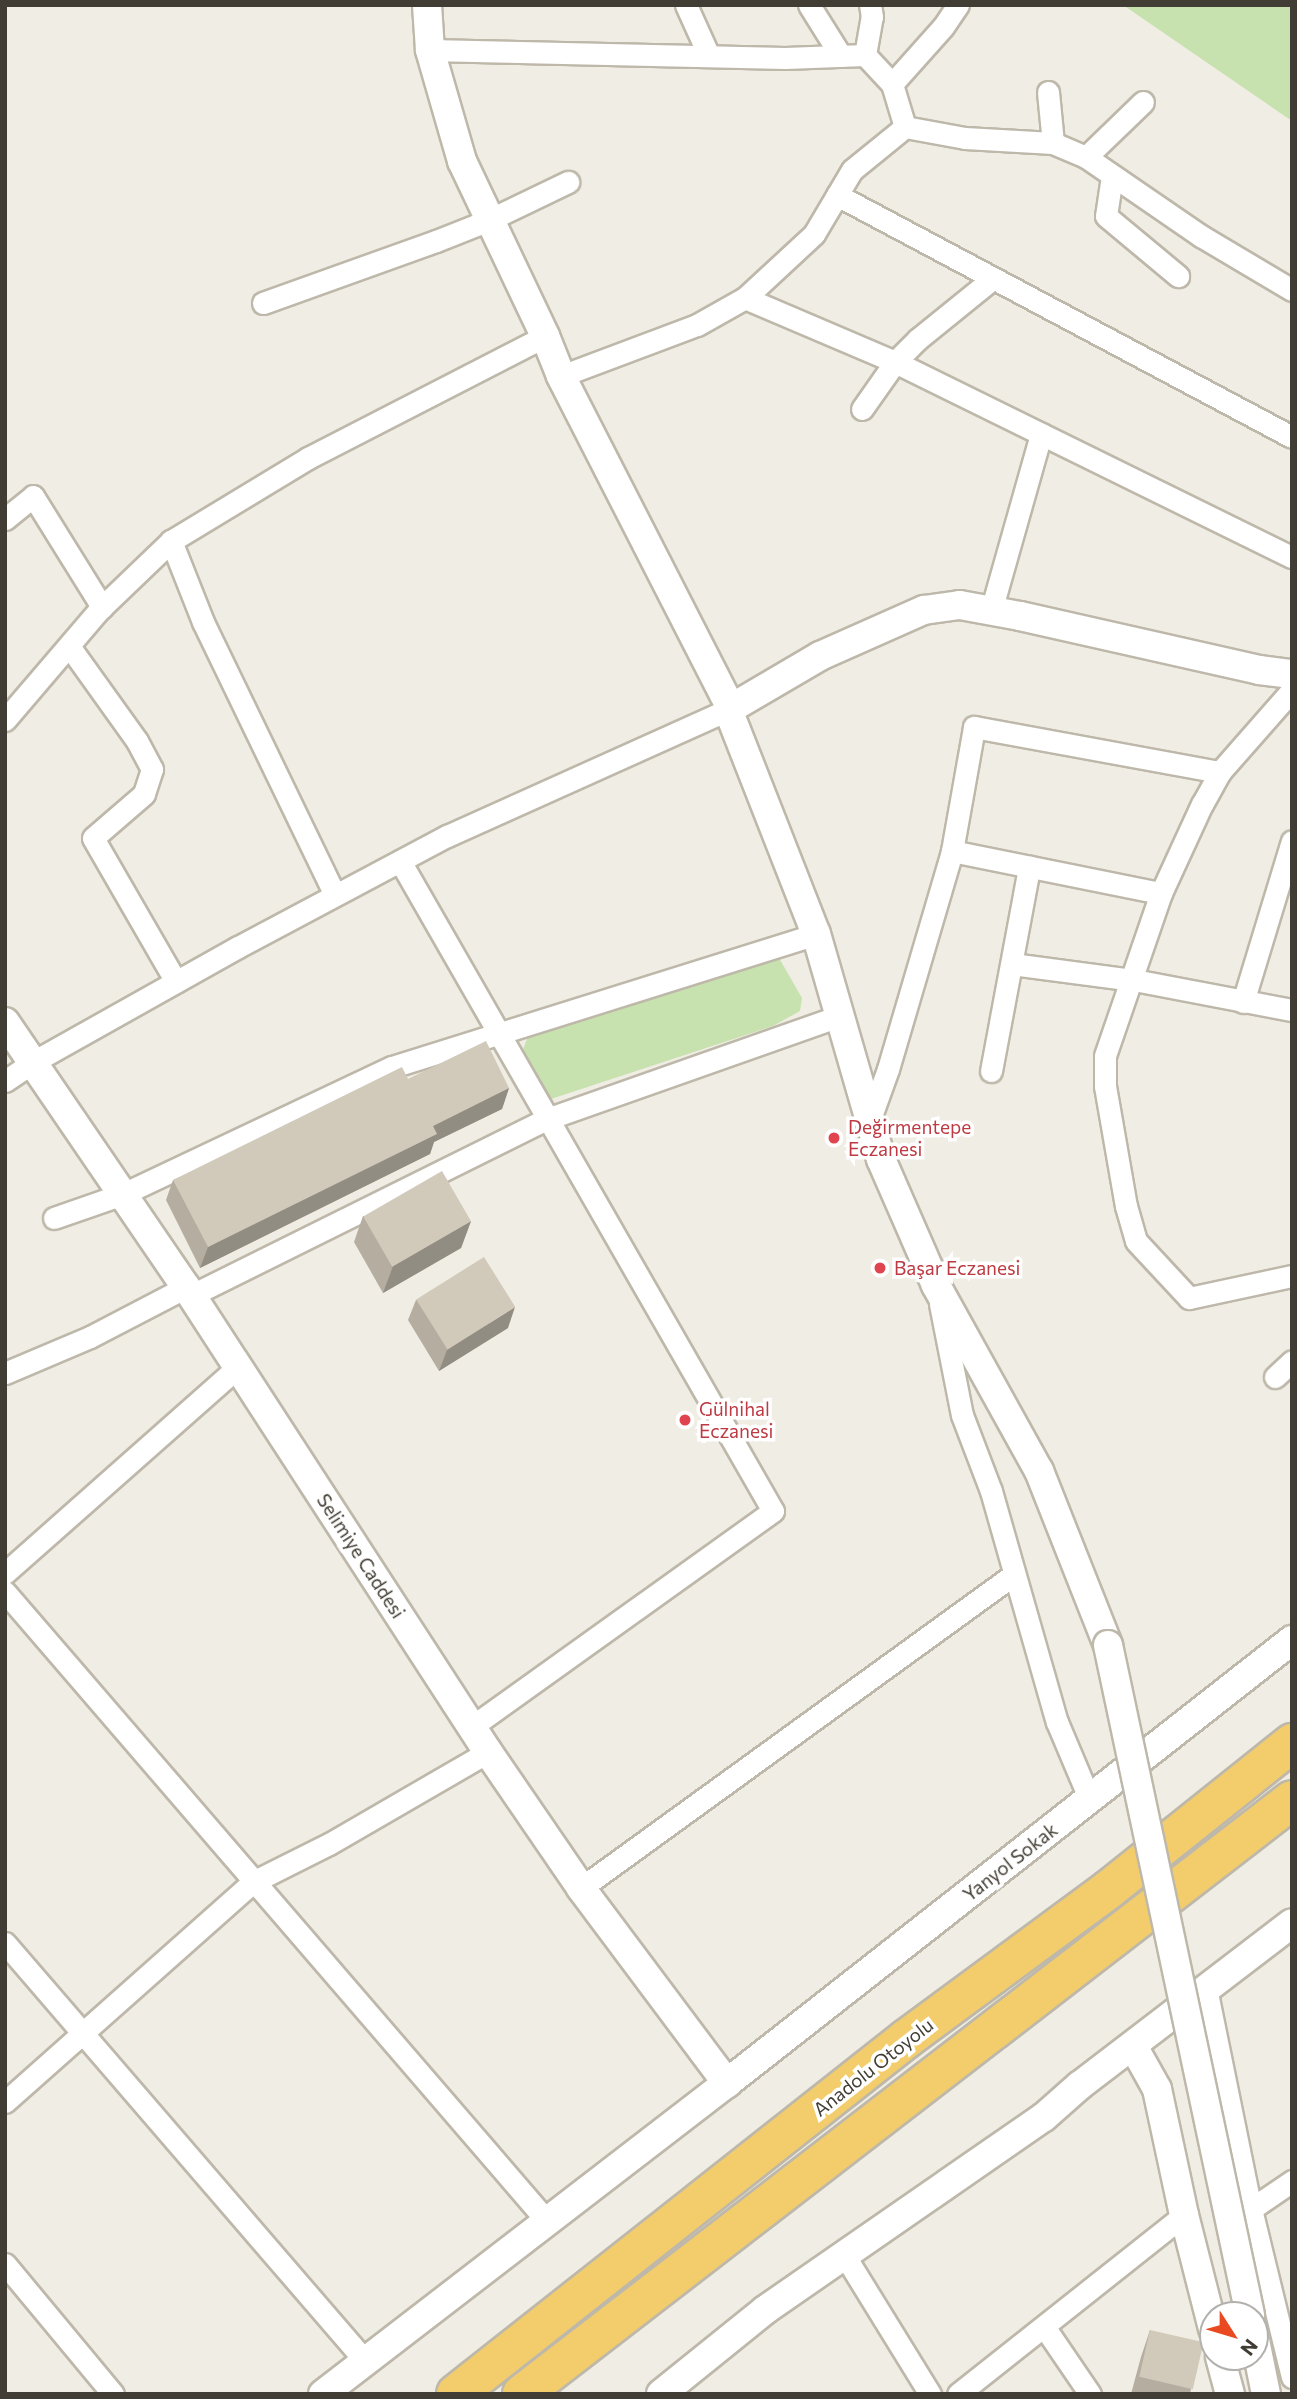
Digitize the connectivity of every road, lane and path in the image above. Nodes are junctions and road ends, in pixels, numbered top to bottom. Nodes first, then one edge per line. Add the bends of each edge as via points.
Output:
1 (427, 5) edge
2 (687, 5) edge
3 (809, 5) edge
4 (870, 5) edge
5 (958, 5) edge
6 (430, 50) junction
7 (865, 55) junction
8 (709, 56) junction
9 (841, 56) junction
10 (892, 84) junction
11 (1048, 92) dead end
12 (1143, 102) dead end
13 (905, 127) junction
14 (1053, 143) junction
15 (1086, 157) junction
16 (1112, 176) junction
17 (568, 181) dead end
18 (837, 195) junction
19 (489, 220) junction
20 (1178, 276) dead end
21 (992, 279) junction
22 (1292, 290) edge
23 (745, 298) junction
24 (262, 303) dead end
25 (545, 336) junction
26 (895, 362) junction
27 (561, 376) junction
28 (862, 409) dead end
29 (1041, 434) junction
30 (1292, 437) edge
31 (5, 519) edge
32 (171, 541) junction
33 (1292, 556) edge
34 (102, 607) junction
35 (991, 611) junction
36 (69, 646) junction
37 (1292, 674) edge
38 (1292, 690) edge
39 (729, 709) junction
40 (5, 720) edge
41 (1220, 772) junction
42 (1292, 841) edge
43 (951, 851) junction
44 (400, 861) junction
45 (1029, 867) junction
46 (1161, 893) junction
47 (335, 895) junction
48 (816, 934) junction
49 (1012, 964) junction
50 (1133, 980) junction
51 (176, 982) junction
52 (1243, 1002) junction
53 (1292, 1010) edge
54 (840, 1016) junction
55 (5, 1022) edge
56 (497, 1032) junction
57 (33, 1062) junction
58 (990, 1071) dead end
59 (5, 1081) edge
60 (547, 1119) junction
61 (870, 1119) junction
62 (123, 1194) junction
63 (54, 1218) dead end
64 (1292, 1276) edge
65 (936, 1285) junction
66 (189, 1291) junction
67 (1292, 1361) edge
68 (238, 1367) junction
69 (5, 1373) edge
70 (1275, 1377) dead end
71 (5, 1573) edge
72 (1013, 1575) junction
73 (5, 1592) edge
74 (1292, 1640) edge
75 (471, 1727) junction
76 (1292, 1743) edge
77 (488, 1752) junction
78 (1090, 1800) junction
79 (1292, 1800) edge
80 (253, 1882) junction
81 (581, 1888) junction
82 (1292, 1923) edge
83 (5, 1943) edge
84 (1206, 1989) junction
85 (82, 2035) junction
86 (1132, 2046) junction
87 (726, 2083) junction
88 (5, 2102) edge
89 (1292, 2181) edge
90 (1251, 2208) junction
91 (1184, 2214) junction
92 (547, 2221) junction
93 (843, 2253) junction
94 (5, 2264) edge
95 (1206, 2301) edge
96 (1247, 2301) edge
97 (1045, 2328) junction
98 (366, 2362) junction
99 (1224, 2371) edge
100 (1261, 2371) edge
101 (1292, 2377) edge
102 (924, 2392) edge
103 (113, 2394) edge
104 (323, 2394) edge
105 (456, 2394) edge
106 (522, 2394) edge
107 (661, 2394) edge
108 (958, 2394) edge
109 (1090, 2394) edge
110 (1230, 2394) edge
111 (1266, 2394) edge

1 - 6 street
2 - 8 street
3 - 9 street
4 - 7 street
5 - 10 street
6 - 8 street
6 - 19 street via 463,161
7 - 9 street
7 - 10 street
8 - 9 street
10 - 13 street
11 - 14 street
12 - 15 street
13 - 14 street via 965,138
13 - 18 street via 852,170
14 - 15 street
15 - 16 street
16 - 20 street via 1106,216
16 - 22 street
17 - 19 street
18 - 21 street
18 - 23 street via 814,234
19 - 24 street
19 - 25 street
21 - 26 street
21 - 30 street
23 - 26 street
23 - 27 street via 697,325
25 - 27 street
25 - 32 street via 308,458
26 - 28 street
26 - 29 street
27 - 39 street
29 - 33 street
29 - 35 street
31 - 34 street via 33,496
32 - 34 street
32 - 47 street via 203,622
34 - 36 street
35 - 37 street
35 - 39 street via 960,606 924,610 820,656
36 - 40 street
36 - 51 street via 152,769 144,794 93,838
38 - 41 street
39 - 44 street
39 - 48 street
41 - 43 street via 974,727
41 - 46 street
42 - 52 street
43 - 45 street
43 - 61 street
44 - 47 street
44 - 56 street
45 - 46 street
45 - 49 street
46 - 50 street
47 - 51 street
48 - 54 street
48 - 56 street
49 - 50 street
49 - 58 street
50 - 52 street
50 - 64 street via 1105,1056 1105,1086 1136,1241 1189,1298
51 - 57 street
52 - 53 street
54 - 60 street
54 - 61 street
55 - 57 street, Selimiye Caddesi
56 - 60 street
56 - 62 street via 392,1067
57 - 59 street
57 - 62 street, Selimiye Caddesi
60 - 66 street
60 - 75 street via 773,1511
61 - 65 street via 881,1159
62 - 63 street
62 - 66 street, Selimiye Caddesi
65 - 72 street via 962,1415 991,1491
65 - 96 street, bridge via 1039,1471 1108,1645
66 - 68 street, Selimiye Caddesi
66 - 69 street
67 - 70 street
68 - 71 street
68 - 75 street, Selimiye Caddesi
72 - 78 street via 1057,1722
72 - 81 street
73 - 80 street
74 - 78 street, Yanyol Sokak
75 - 77 street, Selimiye Caddesi
76 - 105 highway, Anadolu Otoyolu via 1108,1890 906,2039
77 - 80 street via 329,1844
77 - 81 street, Selimiye Caddesi
78 - 87 street, Yanyol Sokak
79 - 106 highway
80 - 85 street
80 - 92 street
81 - 87 street, Selimiye Caddesi
82 - 84 street
83 - 85 street
84 - 86 street
84 - 90 street
85 - 88 street
85 - 98 street
86 - 91 street via 1157,2089
86 - 93 street via 1044,2117
87 - 92 street, Yanyol Sokak
89 - 90 street
90 - 101 street
91 - 95 street
91 - 97 street
92 - 98 street, Yanyol Sokak
93 - 102 street
93 - 107 street
94 - 103 street
97 - 108 street
97 - 109 street
98 - 104 street, Yanyol Sokak
99 - 110 street
100 - 111 street

